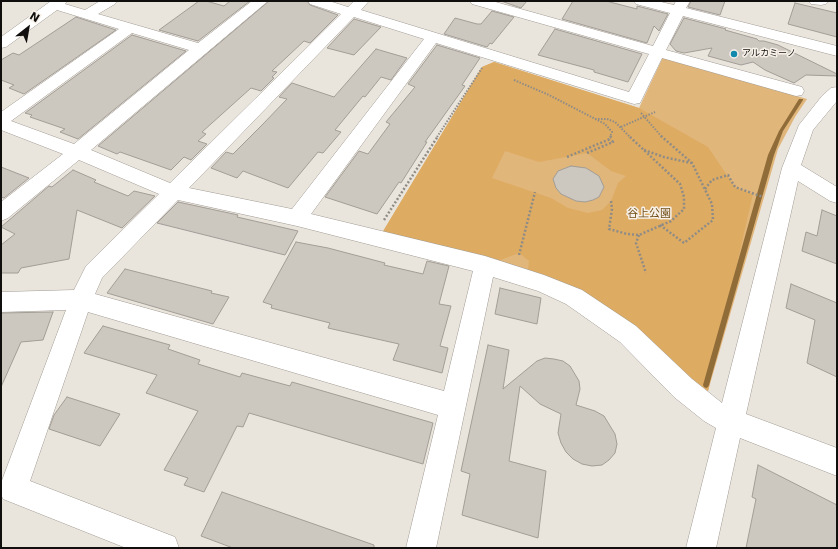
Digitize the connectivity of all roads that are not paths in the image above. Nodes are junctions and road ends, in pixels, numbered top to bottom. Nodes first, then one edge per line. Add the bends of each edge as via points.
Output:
1 (110, 1) edge
2 (261, 1) edge
3 (314, 1) edge
4 (478, 1) edge
5 (641, 1) edge
6 (816, 1) edge
7 (821, 1) edge
8 (58, 3) edge
9 (356, 6) edge
10 (681, 6) edge
11 (86, 15) junction
12 (130, 28) junction
13 (433, 36) junction
14 (1, 44) edge
15 (200, 49) junction
16 (837, 51) edge
17 (658, 52) junction
18 (796, 91) dead end
19 (837, 92) edge
20 (1, 120) edge
21 (1, 124) edge
22 (77, 152) junction
23 (791, 168) junction
24 (174, 192) junction
25 (837, 196) edge
26 (3, 209) edge
27 (297, 218) junction
28 (485, 265) junction
29 (81, 300) junction
30 (1, 302) edge
31 (453, 407) junction
32 (730, 421) junction
33 (837, 462) edge
34 (164, 548) edge
35 (421, 548) edge
36 (701, 548) edge

1 - 11 street
2 - 15 street
3 - 9 street
4 - 17 street
5 - 10 street
6 - 7 street
8 - 11 street
8 - 14 street
9 - 13 street
9 - 24 street
10 - 16 street
10 - 17 street
11 - 12 street
12 - 15 street
12 - 20 street
13 - 17 street via 634,99
13 - 27 street
15 - 22 street
17 - 18 street
19 - 23 street via 806,129
21 - 22 street
22 - 24 street
22 - 26 street
23 - 25 street
23 - 32 street
24 - 27 street
24 - 29 street via 94,272
27 - 28 street
28 - 31 street
28 - 32 street via 515,273 574,297 628,334 683,388 713,412
29 - 30 street
29 - 31 street
29 - 34 street via 13,489
31 - 35 street
32 - 33 street
32 - 36 street

